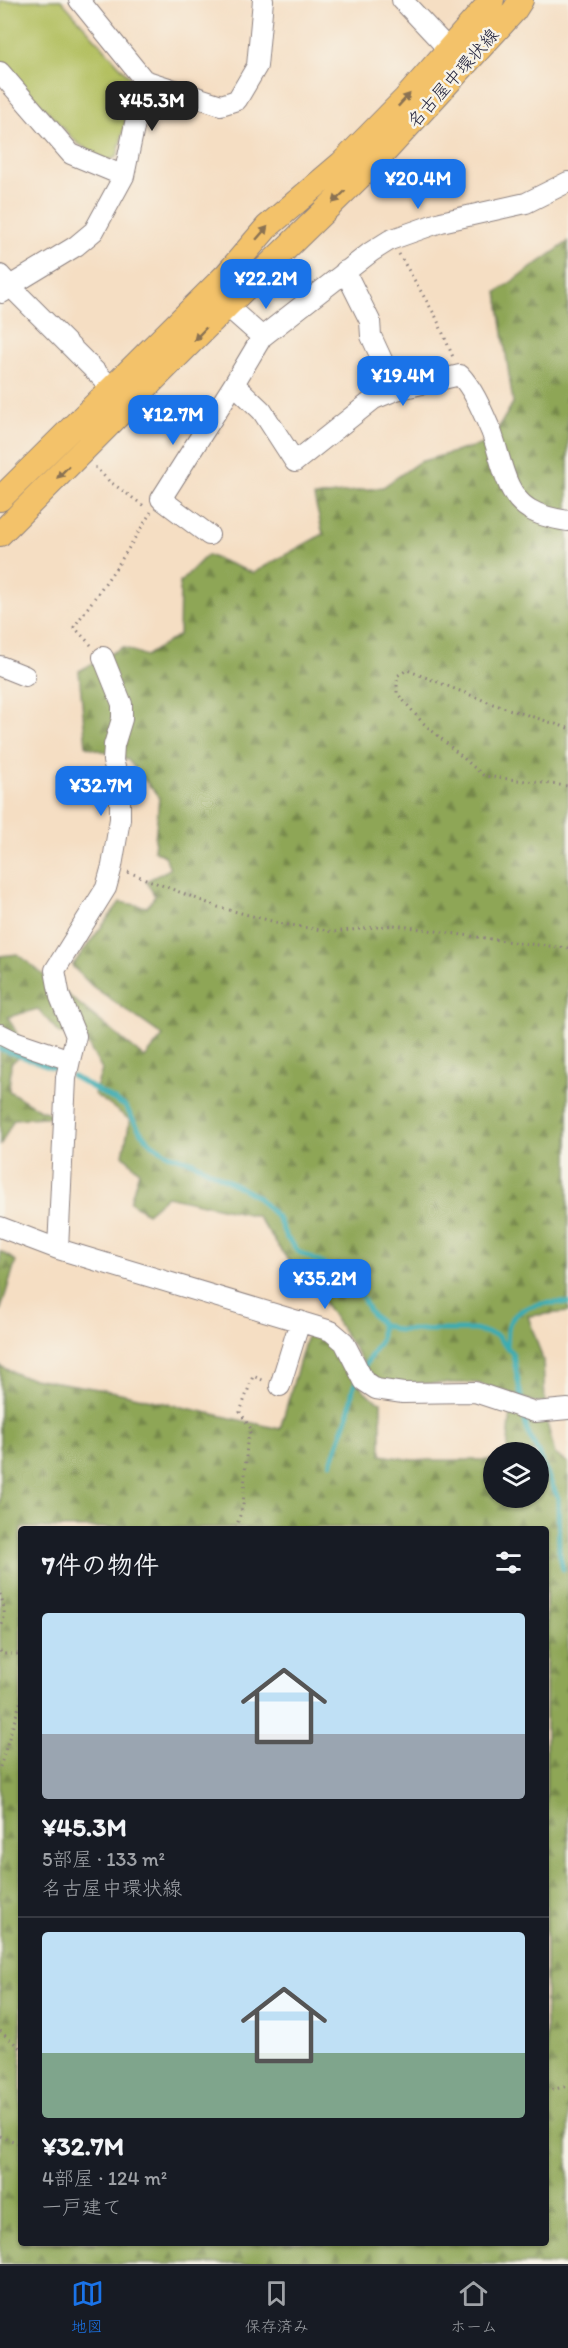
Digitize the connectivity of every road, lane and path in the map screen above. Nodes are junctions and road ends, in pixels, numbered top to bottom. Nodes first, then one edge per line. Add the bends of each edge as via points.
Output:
1 (79, 0) edge
2 (263, 0) edge
3 (402, 0) edge
4 (492, 0) edge
5 (521, 0) edge
6 (449, 50) junction
7 (0, 72) edge
8 (144, 80) junction
9 (124, 176) junction
10 (568, 182) edge
11 (390, 240) junction
12 (345, 271) junction
13 (3, 285) edge
14 (228, 306) junction
15 (262, 337) junction
16 (460, 375) junction
17 (234, 384) junction
18 (111, 387) junction
19 (396, 390) junction
20 (81, 454) junction
21 (0, 499) edge
22 (568, 521) edge
23 (0, 534) edge
24 (209, 536) dead end
25 (103, 657) joint
26 (0, 666) edge
27 (25, 676) dead end
28 (568, 728) edge
29 (568, 786) edge
30 (112, 866) junction
31 (568, 948) edge
32 (0, 1034) edge
33 (70, 1060) junction
34 (0, 1227) edge
35 (58, 1249) junction
36 (300, 1321) junction
37 (280, 1386) joint
38 (568, 1409) edge
39 (237, 1526) edge
40 (0, 1594) edge
41 (0, 1628) edge
42 (0, 1651) edge
43 (18, 1654) edge
44 (18, 1710) edge
45 (0, 1767) edge
46 (0, 2031) edge
47 (18, 2046) edge
48 (568, 2086) edge
49 (549, 2090) edge
50 (0, 2136) edge
51 (18, 2143) edge

1 - 8 street
2 - 8 street via 257,66 237,100 220,105
3 - 6 street
4 - 6 main road, 名古屋中環状線
5 -> 14 main road, 名古屋中環状線 via 380,157
18 -> 6 main road, 名古屋中環状線 via 228,274 267,227 349,156
7 - 9 street via 71,154
8 - 9 street
9 - 13 street via 94,231 76,246
10 - 11 street via 526,203 441,222
11 - 12 street
11 - 16 path via 436,317
12 - 15 street
12 - 19 street via 370,321 371,336
13 - 18 street
14 - 15 street
14 -> 20 main road, 名古屋中環状線
15 - 17 street
16 - 19 street
16 - 22 street via 491,432 516,498 528,509
17 - 19 street via 262,411 295,462 374,399
17 - 24 street via 161,499
18 - 21 main road, 名古屋中環状線
20 -> 23 main road, 名古屋中環状線
20 - 25 path via 151,511 74,627
25 - 30 street via 122,704 113,761 120,784 120,819
26 - 27 street
28 - 29 path via 493,704 422,674 407,670 397,676 397,693 422,722 484,776
30 - 31 path via 218,907 283,924 334,932 394,925
30 - 33 street via 106,888 55,970 60,997 76,1036
32 - 33 street
33 - 35 street
34 - 35 street
35 - 36 street
36 - 37 street
36 - 38 street via 331,1331 344,1342 364,1381 376,1389 403,1393 475,1392 535,1412
37 - 39 path via 253,1376 240,1412 251,1429 243,1506
40 - 41 path via 4,1622
42 - 43 path
44 - 45 path
46 - 47 path
48 - 49 path
50 - 51 path

